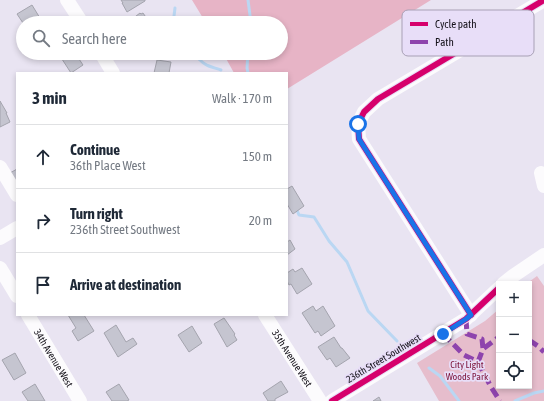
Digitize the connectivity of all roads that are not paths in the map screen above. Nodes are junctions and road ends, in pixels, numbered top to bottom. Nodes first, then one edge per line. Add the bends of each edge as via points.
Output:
1 (67, 0) edge
2 (544, 0) edge
3 (527, 10) edge
4 (77, 16) edge
5 (451, 56) edge
6 (105, 60) edge
7 (112, 72) edge
8 (0, 167) edge
9 (16, 193) edge
10 (16, 229) edge
11 (0, 238) edge
12 (544, 255) edge
13 (0, 268) edge
14 (507, 281) edge
15 (496, 291) edge
16 (16, 294) edge
17 (471, 315) junction
18 (29, 316) edge
19 (266, 316) edge
20 (80, 401) edge
21 (320, 401) edge
22 (332, 401) edge

1 - 4 street
2 - 3 street
5 - 17 street via 378,100 364,112 358,124 359,139
6 - 7 street
8 - 9 street
10 - 11 street
12 - 14 street
13 - 16 street
15 - 17 street, 236th Street Southwest
17 - 22 street, 236th Street Southwest
18 - 20 street, 34th Avenue West
19 - 21 street, 35th Avenue West

